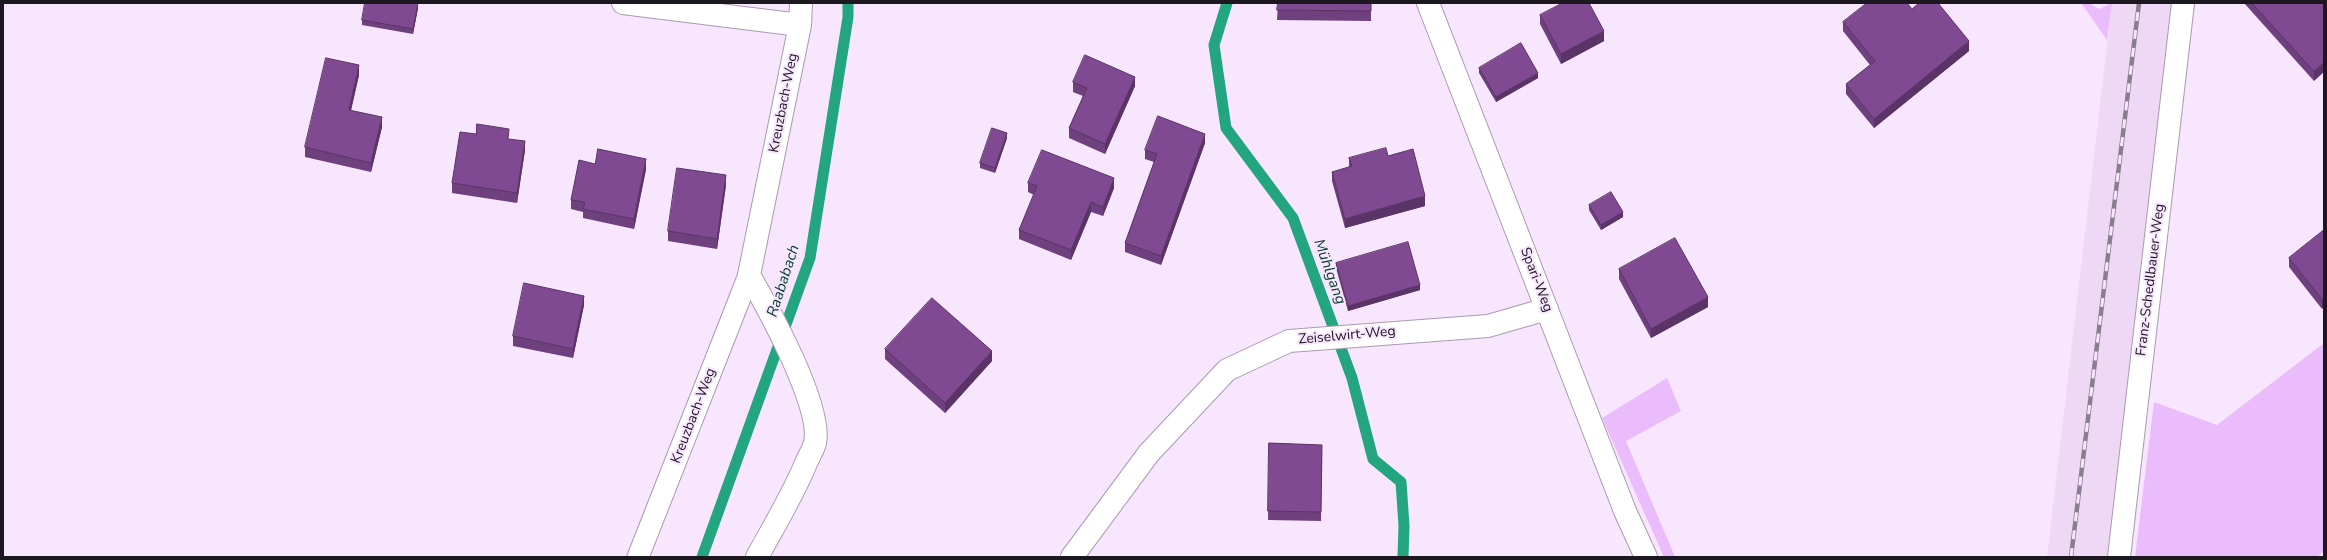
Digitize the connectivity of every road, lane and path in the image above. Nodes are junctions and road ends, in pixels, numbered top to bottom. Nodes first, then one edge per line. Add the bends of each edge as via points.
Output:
1 (623, 3) edge
2 (801, 3) edge
3 (1428, 3) edge
4 (2183, 3) edge
5 (800, 25) junction
6 (749, 275) junction
7 (1547, 309) junction
8 (638, 557) edge
9 (757, 557) edge
10 (1072, 557) edge
11 (1646, 557) edge
12 (2119, 557) edge

1 - 5 street
2 - 5 street, Kreuzbach-Weg
3 - 7 street, Spari-Weg
4 - 12 street, Franz-Schedlbauer-Weg
5 - 6 street, Kreuzbach-Weg
6 - 8 lane, Kreuzbach-Weg
6 - 9 street via 768,308 806,391 816,420 815,443 799,480
7 - 10 street, Zeiselwirt-Weg via 1488,326 1289,340 1227,370 1149,454
7 - 11 street, Spari-Weg via 1625,511

